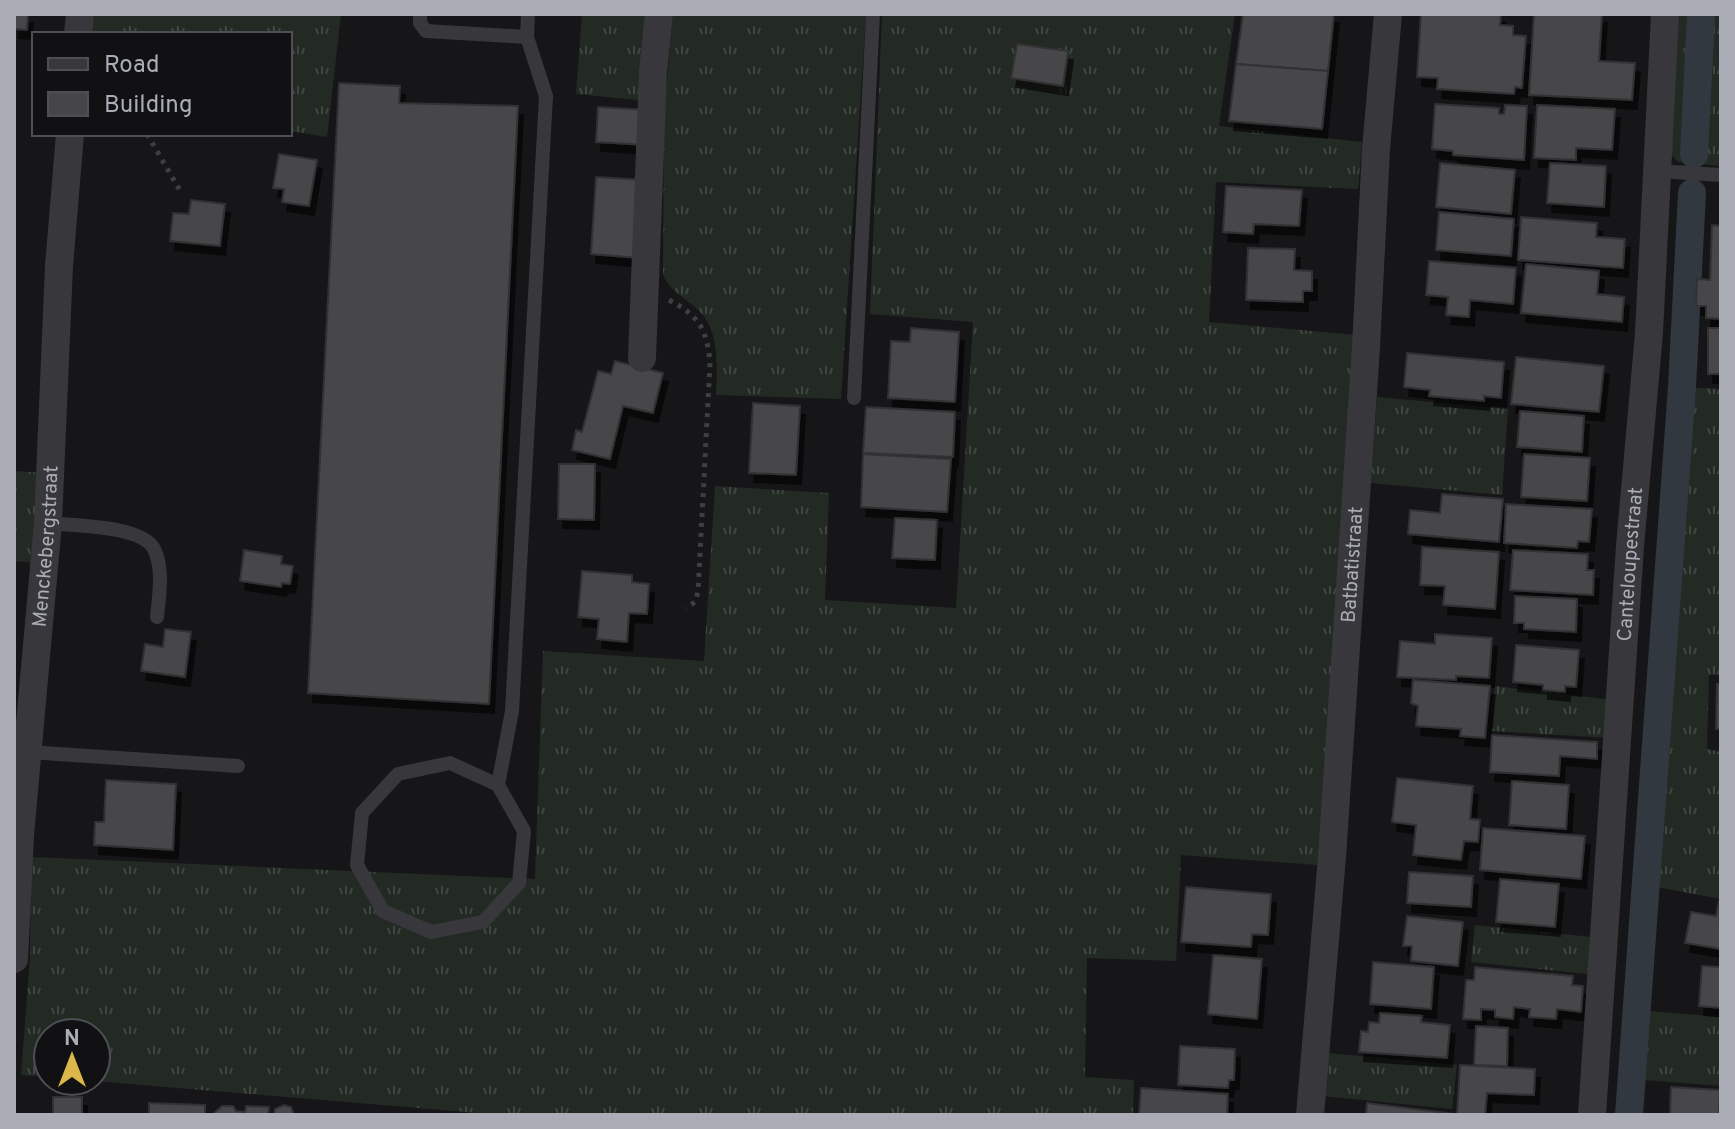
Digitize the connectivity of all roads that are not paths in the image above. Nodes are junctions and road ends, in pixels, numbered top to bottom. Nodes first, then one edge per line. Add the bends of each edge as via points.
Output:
1 (420, 14) edge
2 (528, 14) edge
3 (659, 14) edge
4 (873, 14) edge
5 (1388, 14) edge
6 (1665, 14) edge
7 (527, 37) junction
8 (70, 136) edge
9 (1657, 171) junction
10 (1721, 175) edge
11 (642, 358) dead end
12 (854, 398) dead end
13 (48, 523) junction
14 (157, 617) dead end
15 (28, 752) junction
16 (238, 766) dead end
17 (498, 785) junction
18 (14, 959) edge
19 (1310, 1115) edge
20 (1592, 1115) edge

1 - 7 lane via 426,31
2 - 7 lane
3 - 11 street
4 - 12 lane
5 - 19 street, Batbatistraat
6 - 9 street, Canteloupestraat
7 - 17 lane via 546,96 512,711
8 - 13 street, Menckebergstraat
9 - 10 lane
9 - 20 street, Canteloupestraat
13 - 14 lane via 145,539 158,562
13 - 15 street, Menckebergstraat
15 - 16 lane
15 - 18 street, Menckebergstraat
17 - 17 lane via 524,831 519,883 483,922 431,932 383,911 357,865 362,813 398,774 450,763

